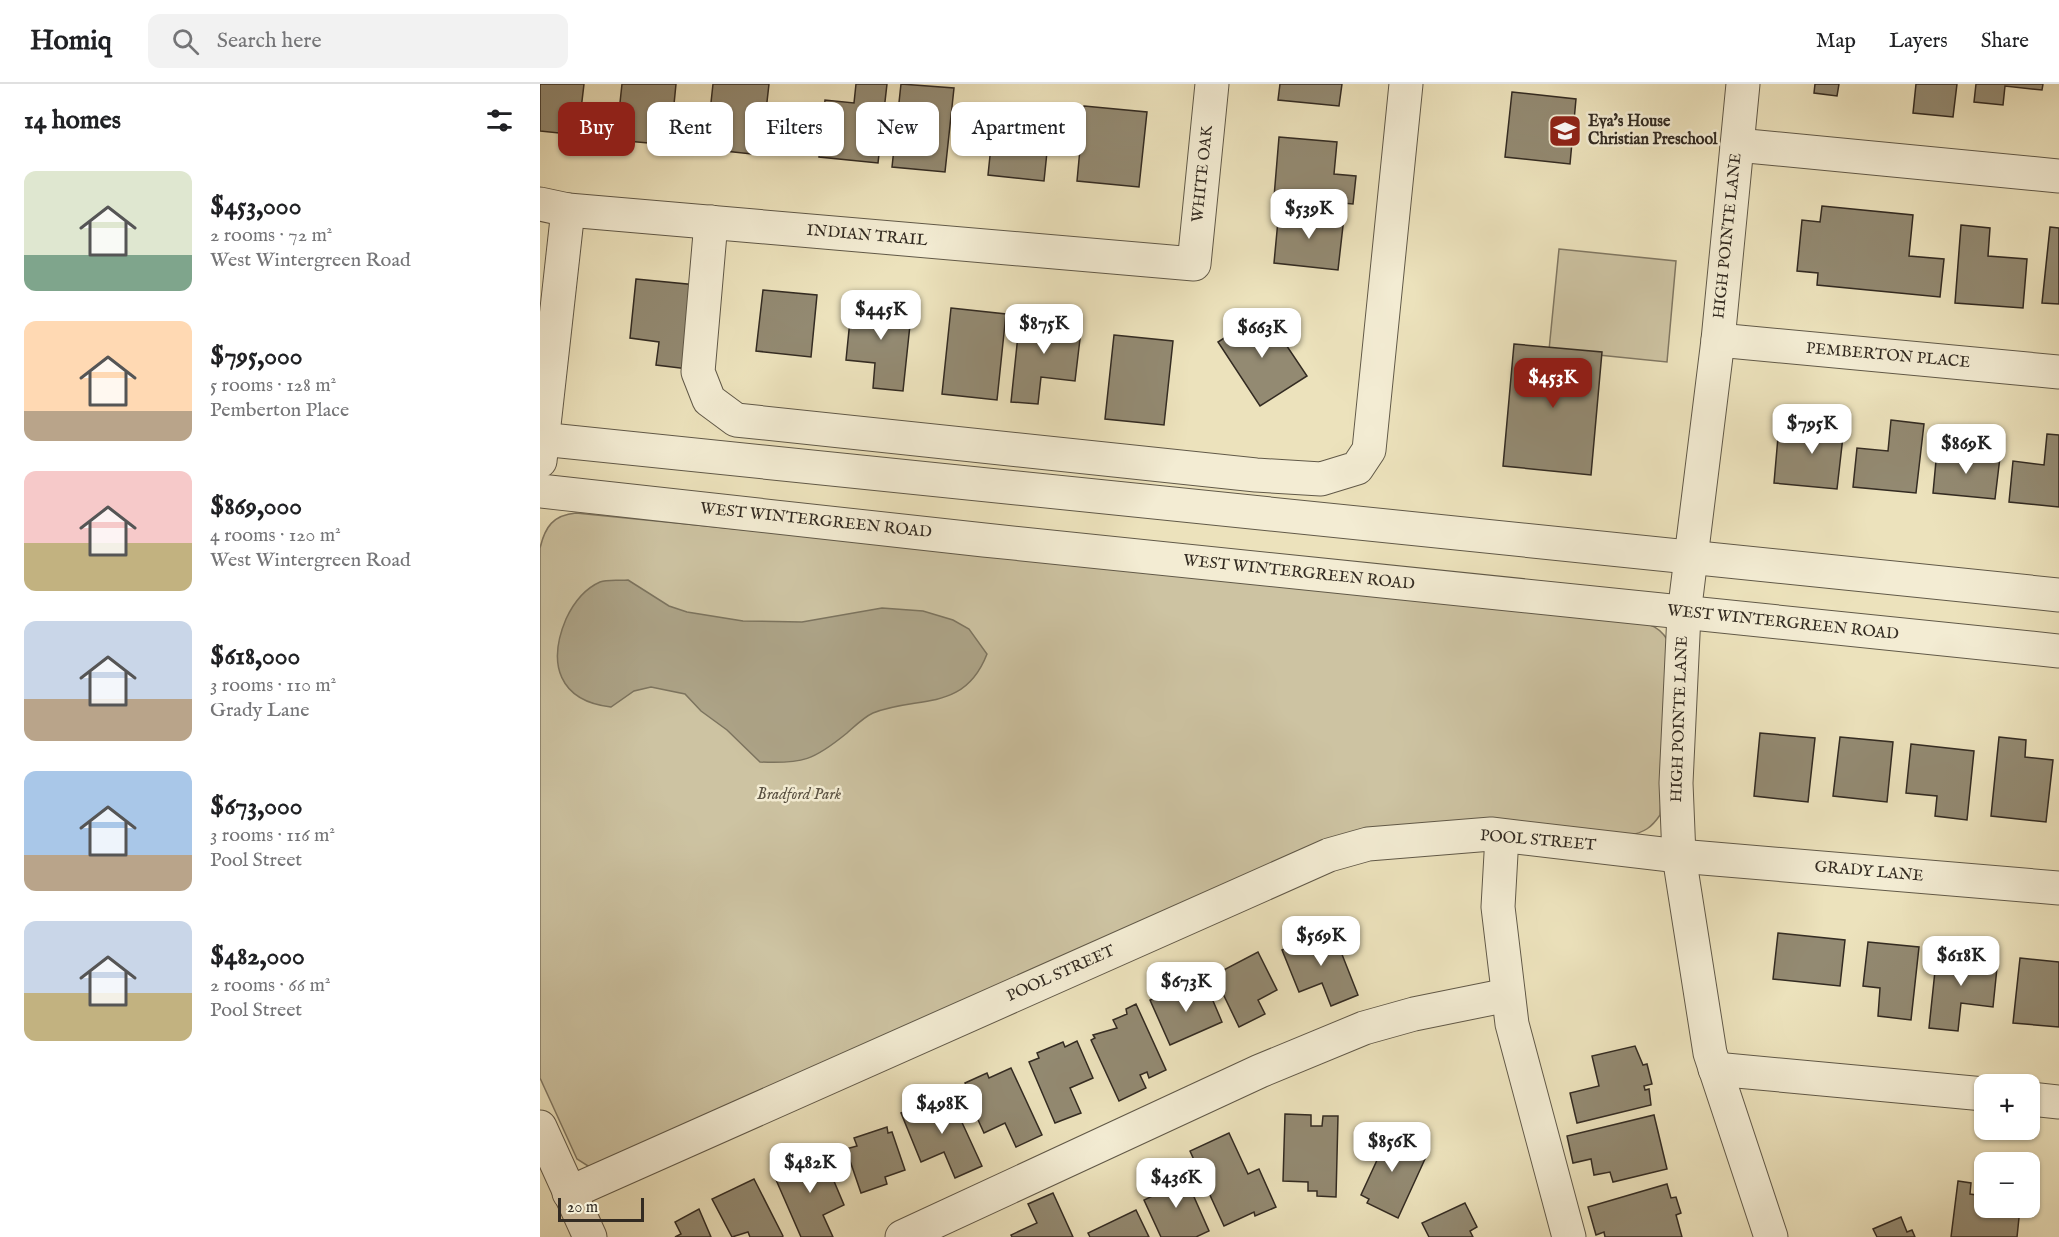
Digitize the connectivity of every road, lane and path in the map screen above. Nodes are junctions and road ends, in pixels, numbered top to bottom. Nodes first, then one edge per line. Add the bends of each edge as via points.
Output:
1 (1212, 84) edge
2 (1406, 84) edge
3 (1743, 84) edge
4 (1737, 145) junction
5 (2059, 176) edge
6 (554, 207) edge
7 (711, 222) junction
8 (1194, 264) joint
9 (1718, 340) junction
10 (2059, 372) edge
11 (540, 447) edge
12 (540, 491) edge
13 (1692, 555) junction
14 (2059, 595) edge
15 (1684, 614) junction
16 (2059, 651) edge
17 (1502, 836) junction
18 (1679, 856) junction
19 (2059, 888) edge
20 (1508, 995) junction
21 (1715, 1069) junction
22 (1974, 1093) edge
23 (2040, 1100) edge
24 (2059, 1101) edge
25 (540, 1126) edge
26 (569, 1193) junction
27 (590, 1237) edge
28 (902, 1237) edge
29 (1569, 1237) edge
30 (1771, 1237) edge

1 - 8 street, WHITE OAK
2 - 7 street via 1369,450 1357,468 1321,479 736,420 709,400 698,372
3 - 4 street, HIGH POINTE LANE
4 - 5 street
4 - 9 street, HIGH POINTE LANE
6 - 7 street, INDIAN TRAIL
6 - 11 street
7 - 8 street, INDIAN TRAIL
9 - 10 street, PEMBERTON PLACE
9 - 13 street, HIGH POINTE LANE
11 - 13 street
12 - 15 street, WEST WINTERGREEN ROAD
13 - 14 street
13 - 15 street, HIGH POINTE LANE
15 - 16 street, WEST WINTERGREEN ROAD
15 - 18 street, HIGH POINTE LANE via 1676,783
17 - 18 street, POOL STREET
17 - 20 street via 1498,907
17 - 26 street, POOL STREET via 1368,844 1329,855
18 - 19 street, GRADY LANE
18 - 21 street, HIGH POINTE LANE
20 - 28 street via 1364,1028 1260,1071
20 - 29 street via 1512,1024
21 - 22 street
21 - 30 street, HIGH POINTE LANE
23 - 24 street
25 - 26 street
26 - 27 street

